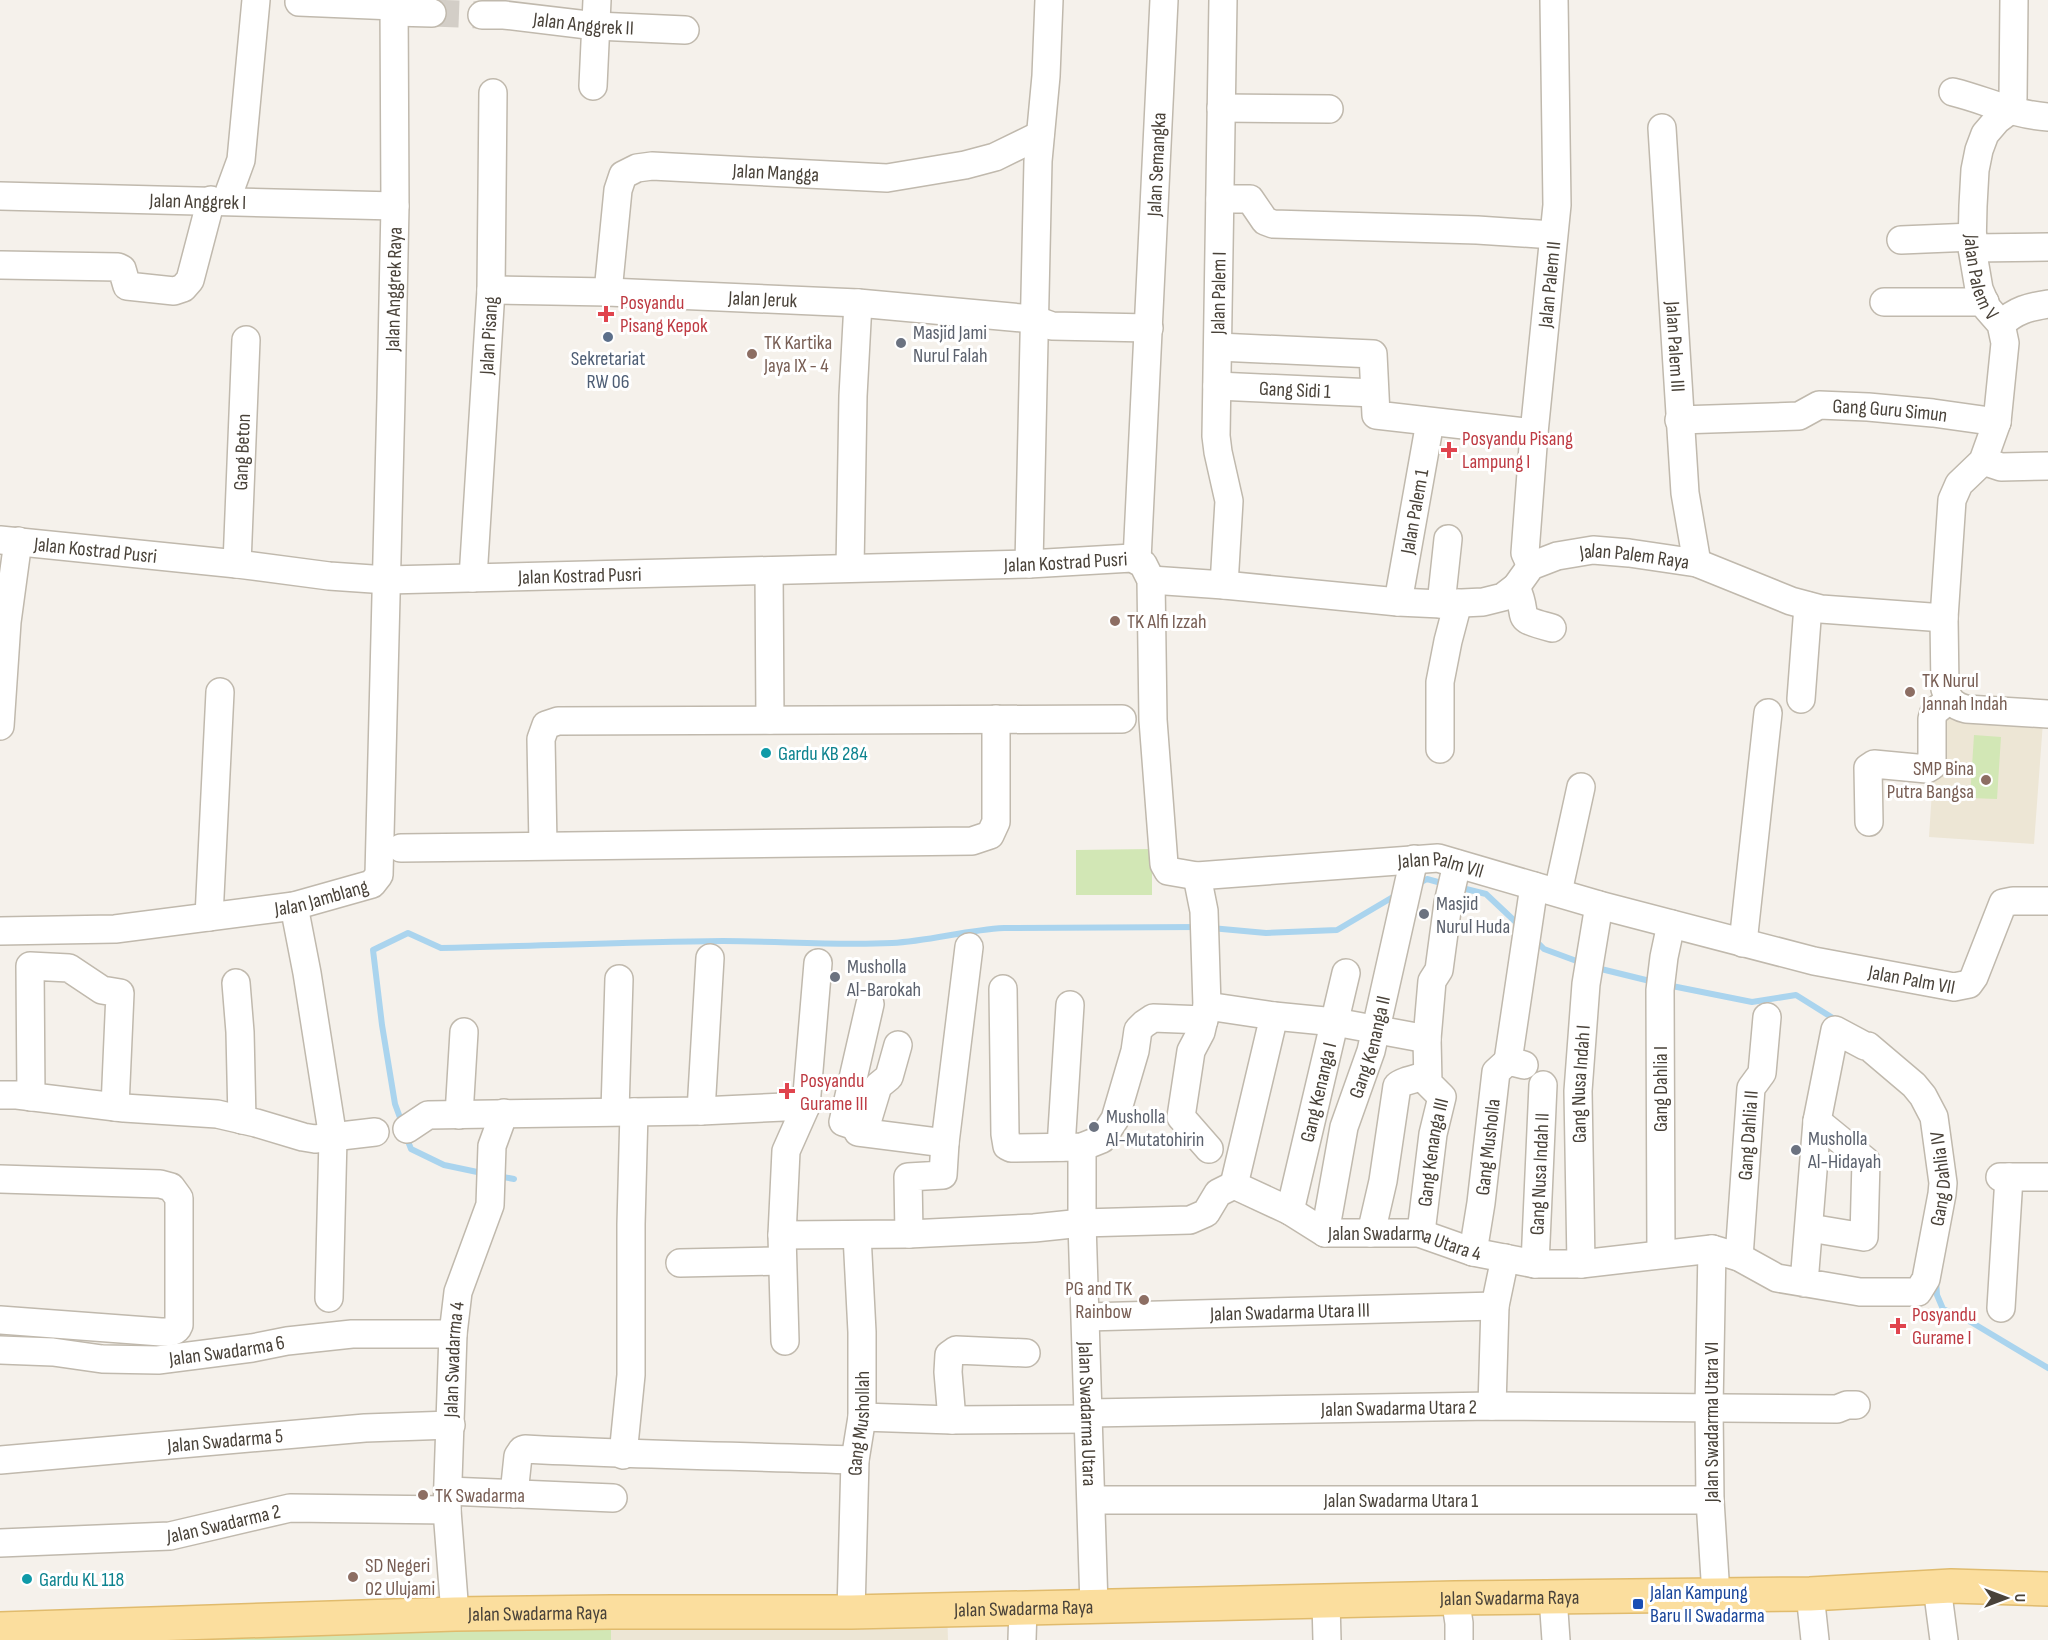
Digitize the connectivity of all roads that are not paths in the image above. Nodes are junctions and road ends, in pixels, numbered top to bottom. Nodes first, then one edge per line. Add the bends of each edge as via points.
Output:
1 (256, 0) edge
2 (1049, 0) edge
3 (1164, 0) edge
4 (1223, 0) edge
5 (1554, 0) edge
6 (2014, 0) edge
7 (300, 2) dead end
8 (394, 6) edge
9 (432, 13) tunnel mouth
10 (597, 13) edge
11 (482, 15) tunnel mouth
12 (685, 30) dead end
13 (593, 86) dead end
14 (1953, 92) dead end
15 (493, 93) dead end
16 (1221, 108) junction
17 (1329, 109) dead end
18 (2009, 111) junction
19 (2048, 117) edge
20 (1662, 128) dead end
21 (1040, 135) junction
22 (0, 196) edge
23 (1220, 199) junction
24 (219, 200) junction
25 (394, 206) junction
26 (1553, 235) junction
27 (1901, 240) dead end
28 (1973, 242) junction
29 (2048, 247) edge
30 (0, 264) edge
31 (491, 290) junction
32 (608, 292) junction
33 (1884, 302) dead end
34 (1985, 302) junction
35 (858, 303) junction
36 (2048, 304) edge
37 (1034, 319) junction
38 (2001, 324) junction
39 (1149, 328) junction
40 (246, 340) dead end
41 (1218, 347) junction
42 (1217, 386) junction
43 (1374, 393) junction
44 (1679, 420) junction
45 (1430, 422) junction
46 (1997, 422) junction
47 (1534, 433) junction
48 (1983, 460) junction
49 (2048, 466) edge
50 (1448, 539) dead end
51 (9, 541) edge
52 (1697, 563) junction
53 (237, 564) junction
54 (1029, 564) junction
55 (850, 568) junction
56 (1144, 570) junction
57 (769, 571) junction
58 (1524, 577) junction
59 (473, 578) junction
60 (387, 580) junction
61 (1224, 585) junction
62 (1398, 602) junction
63 (1450, 603) junction
64 (1808, 606) junction
65 (1944, 618) junction
66 (1552, 628) dead end
67 (220, 692) dead end
68 (1801, 699) dead end
69 (1949, 700) junction
70 (1768, 713) dead end
71 (2048, 714) edge
72 (996, 719) junction
73 (1122, 719) dead end
74 (770, 720) junction
75 (0, 726) edge
76 (1440, 749) dead end
77 (1581, 787) dead end
78 (1869, 822) dead end
79 (543, 845) junction
80 (401, 848) dead end
81 (1455, 869) junction
82 (1411, 874) junction
83 (1197, 876) junction
84 (1546, 889) junction
85 (2048, 901) edge
86 (1599, 905) junction
87 (294, 906) junction
88 (209, 916) junction
89 (1671, 924) junction
90 (0, 931) edge
91 (1743, 943) junction
92 (969, 947) dead end
93 (710, 958) dead end
94 (818, 963) dead end
95 (1346, 973) dead end
96 (619, 979) dead end
97 (236, 983) dead end
98 (1003, 989) dead end
99 (870, 1004) dead end
100 (1070, 1005) dead end
101 (1206, 1013) junction
102 (1274, 1016) junction
103 (1767, 1017) dead end
104 (1335, 1022) junction
105 (1376, 1030) junction
106 (464, 1032) dead end
107 (1427, 1039) junction
108 (898, 1045) dead end
109 (1427, 1075) junction
110 (1543, 1085) dead end
111 (0, 1095) edge
112 (31, 1097) junction
113 (806, 1106) junction
114 (115, 1107) junction
115 (624, 1111) junction
116 (701, 1111) junction
117 (504, 1113) junction
118 (459, 1115) junction
119 (242, 1120) junction
120 (1818, 1121) junction
121 (407, 1129) dead end
122 (375, 1132) dead end
123 (864, 1132) junction
124 (333, 1138) junction
125 (945, 1143) junction
126 (1071, 1147) junction
127 (1209, 1149) dead end
128 (2048, 1178) edge
129 (0, 1179) edge
130 (1234, 1185) junction
131 (1290, 1211) junction
132 (1082, 1223) junction
133 (1809, 1228) junction
134 (1325, 1233) junction
135 (1371, 1233) junction
136 (1419, 1233) junction
137 (909, 1234) junction
138 (857, 1235) junction
139 (781, 1248) junction
140 (1712, 1249) junction
141 (1473, 1252) junction
142 (1661, 1254) junction
143 (1739, 1257) junction
144 (1505, 1258) junction
145 (680, 1263) dead end
146 (1535, 1264) junction
147 (1581, 1264) junction
148 (1804, 1283) junction
149 (329, 1298) dead end
150 (1495, 1305) junction
151 (2001, 1308) dead end
152 (1086, 1317) junction
153 (0, 1320) edge
154 (453, 1334) junction
155 (784, 1341) dead end
156 (0, 1350) edge
157 (1026, 1353) dead end
158 (1856, 1404) dead end
159 (1492, 1406) junction
160 (1709, 1407) junction
161 (1089, 1416) junction
162 (862, 1417) junction
163 (952, 1419) junction
164 (451, 1425) junction
165 (623, 1455) junction
166 (0, 1460) edge
167 (855, 1460) junction
168 (514, 1494) junction
169 (612, 1498) dead end
170 (447, 1500) junction
171 (1092, 1500) junction
172 (1710, 1500) junction
173 (0, 1543) edge
174 (1937, 1587) junction
175 (2048, 1589) edge
176 (1810, 1594) junction
177 (1716, 1595) junction
178 (1553, 1597) junction
179 (1455, 1598) junction
180 (1326, 1602) junction
181 (1094, 1606) junction
182 (1029, 1608) junction
183 (851, 1612) junction
184 (454, 1614) junction
185 (0, 1629) edge
186 (1022, 1640) edge
187 (1034, 1640) edge
188 (1327, 1640) edge
189 (1458, 1640) edge
190 (1556, 1640) edge
191 (1815, 1640) edge
192 (1944, 1640) edge

1 - 24 street via 241,160
2 - 21 street
3 - 39 street, Jalan Semangka
4 - 16 street, Jalan Palem I
5 - 26 street, Jalan Palem II via 1557,205
6 - 18 street via 2013,98
7 - 8 street
8 - 9 street
8 - 25 street, Jalan Anggrek Raya
10 - 11 street, Jalan Anggrek II
10 - 12 street, Jalan Anggrek II
10 - 13 street
14 - 18 street
15 - 31 street, Jalan Pisang
16 - 17 street
16 - 23 street, Jalan Palem I
18 - 19 street
18 - 28 street, Jalan Palem V via 1996,120 1979,150
20 - 44 street, Jalan Palem III
21 - 32 street, Jalan Mangga via 995,157 887,178 637,168 623,175 618,190
21 - 37 street
22 - 24 street, Jalan Anggrek I
23 - 26 street via 1250,199 1265,221 1273,224
23 - 41 street, Jalan Palem I
24 - 25 street, Jalan Anggrek I
24 - 30 street via 190,280 174,291 127,286 118,267
25 - 60 street, Jalan Anggrek Raya
26 - 47 street, Jalan Palem II
27 - 28 street
28 - 29 street
28 - 34 street, Jalan Palem V via 1979,289
31 - 32 street, Jalan Jeruk
31 - 59 street, Jalan Pisang
32 - 35 street, Jalan Jeruk
33 - 34 street
34 - 38 street, Jalan Palem V
35 - 37 street, Jalan Jeruk
35 - 55 street
36 - 38 street via 2023,308
37 - 39 street via 1052,326
37 - 54 street
38 - 46 street, Jalan Palem V via 2005,343
39 - 56 street, Jalan Semangka
40 - 53 street, Gang Beton
41 - 42 street, Jalan Palem I
41 - 43 street via 1373,354
42 - 43 street, Gang Sidi 1
42 - 61 street, Jalan Palem I via 1218,452 1229,501
43 - 45 street via 1376,415
44 - 46 street, Gang Guru Simun via 1799,417 1819,405
44 - 52 street, Jalan Palem III via 1685,493
45 - 47 street
45 - 62 street, Jalan Palem 1
46 - 48 street, Jalan Palem V
47 - 58 street, Jalan Palem II
48 - 49 street via 2001,467
48 - 65 street, Jalan Palem V via 1959,484 1952,500
50 - 63 street
51 - 53 street, Jalan Kostrad Pusri
51 - 75 street
52 - 58 street, Jalan Palem Raya via 1593,550 1557,556
52 - 64 street, Jalan Palem Raya
53 - 60 street, Jalan Kostrad Pusri
54 - 55 street, Jalan Kostrad Pusri
54 - 56 street, Jalan Kostrad Pusri via 1126,558
55 - 57 street, Jalan Kostrad Pusri
56 - 61 street, Jalan Palem Raya
56 - 83 street, Jalan Palm VII via 1164,864 1168,871
57 - 59 street, Jalan Kostrad Pusri
57 - 74 street
58 - 63 street, Jalan Palem Raya via 1503,597
58 - 66 street, Jalan Palem II via 1522,617
59 - 60 street, Jalan Kostrad Pusri
60 - 87 street, Jalan Jamblang via 379,875 372,884
61 - 62 street, Jalan Palem Raya
62 - 63 street, Jalan Palem Raya
63 - 76 street via 1440,682
64 - 65 street, Jalan Palem Raya
64 - 68 street
65 - 69 street
67 - 88 street
69 - 71 street via 1966,709
69 - 78 street via 1932,718 1932,766 1927,769 1874,764 1868,768
70 - 91 street
72 - 73 street
72 - 74 street
72 - 79 street via 996,822 990,836 972,841
74 - 79 street via 558,721 546,725 541,739
77 - 84 street
79 - 80 street
81 - 82 street, Jalan Palm VII via 1438,858
81 - 84 street, Jalan Palm VII
81 - 107 street, Gang Kenanga III via 1439,970 1432,981
82 - 83 street, Jalan Palm VII
82 - 105 street, Gang Kenanga II
83 - 101 street via 1204,911
84 - 86 street, Jalan Palm VII
84 - 141 street, Gang Musholla via 1530,912 1525,939 1516,1063 1496,1072
85 - 91 street, Jalan Palm VII via 2003,903 1974,977 1963,986 1814,961
86 - 89 street, Jalan Palm VII
86 - 147 street, Gang Nusa Indah I via 1586,984 1578,1091
87 - 88 street, Jalan Jamblang
87 - 124 street
88 - 90 street, Jalan Jamblang via 115,929
89 - 91 street, Jalan Palm VII
89 - 142 street, Gang Dahlia I via 1661,982
92 - 125 street
93 - 116 street
94 - 113 street
95 - 104 street, Gang Kenanga I
96 - 115 street
97 - 119 street
98 - 126 street via 1007,1146
99 - 123 street via 843,1120
100 - 126 street, Jalan Swadarma Utara
101 - 102 street
101 - 126 street via 1153,1018 1143,1024 1138,1030 1115,1119 1102,1139
101 - 127 street via 1191,1051 1180,1117
102 - 104 street
102 - 130 street
103 - 143 street, Gang Dahlia II via 1762,1073 1751,1088
104 - 105 street
104 - 131 street, Gang Kenanga I
105 - 107 street
105 - 134 street, Gang Kenanga II via 1344,1127
106 - 118 street
107 - 109 street, Gang Kenanga III
108 - 123 street via 889,1077 878,1086
109 - 135 street via 1397,1086
109 - 136 street, Gang Kenanga III via 1428,1083 1442,1097
110 - 146 street, Gang Nusa Indah II
111 - 112 street
112 - 114 street
112 - 114 street via 30,966 69,968 102,990 120,993
113 - 116 street
113 - 139 street via 786,1151
114 - 119 street via 216,1114
115 - 116 street
115 - 117 street
115 - 165 street via 631,1224 631,1375
117 - 118 street
117 - 154 street, Jalan Swadarma 4 via 492,1146 490,1205 458,1292
118 - 121 street via 428,1115
119 - 124 street via 303,1137
120 - 133 street
120 - 133 street via 1866,1161 1864,1237
120 - 148 street, Gang Dahlia IV via 1835,1030 1868,1046 1923,1096 1937,1128 1943,1183 1926,1279 1918,1292 1860,1292
122 - 124 street
123 - 125 street
124 - 149 street
125 - 137 street via 943,1175 908,1178
126 - 132 street, Jalan Swadarma Utara
128 - 151 street via 2005,1176
129 - 153 street via 171,1187 180,1198 180,1325 173,1331
130 - 131 street, Jalan Swadarma Utara 4
130 - 132 street via 1218,1193 1206,1213 1190,1220
131 - 134 street, Jalan Swadarma Utara 4
132 - 137 street
132 - 152 street, Jalan Swadarma Utara
133 - 148 street
134 - 135 street, Jalan Swadarma Utara 4
135 - 136 street, Jalan Swadarma Utara 4
136 - 141 street, Jalan Swadarma Utara 4
137 - 138 street
138 - 139 street
138 - 162 street, Gang Mushollah
139 - 145 street
139 - 155 street
140 - 142 street
140 - 143 street
140 - 160 street, Jalan Swadarma Utara VI
141 - 144 street, Jalan Swadarma Utara 4
142 - 147 street
143 - 148 street via 1777,1278
144 - 146 street, Jalan Swadarma Utara 4
144 - 150 street
146 - 147 street
150 - 152 street, Jalan Swadarma Utara III
150 - 159 street
152 - 161 street, Jalan Swadarma Utara
154 - 156 street, Jalan Swadarma 6 via 352,1334 158,1360
154 - 164 street, Jalan Swadarma 4
157 - 163 street via 956,1350 949,1355
158 - 160 street, Jalan Swadarma Utara 2 via 1837,1409
159 - 160 street, Jalan Swadarma Utara 2
159 - 161 street, Jalan Swadarma Utara 2
160 - 172 street, Jalan Swadarma Utara VI
161 - 163 street, Jalan Swadarma Utara 2
161 - 171 street, Jalan Swadarma Utara
162 - 163 street, Jalan Swadarma Utara 2
162 - 167 street, Gang Mushollah
164 - 166 street, Jalan Swadarma 5 via 364,1428
164 - 170 street, Jalan Swadarma 4
165 - 167 street
165 - 168 street via 522,1450
167 - 183 street, Gang Mushollah
168 - 169 street, Jalan Swadarma 2
168 - 170 street, Jalan Swadarma 2
170 - 173 street, Jalan Swadarma 2 via 290,1508 170,1536
170 - 184 street, Jalan Swadarma 4
171 - 172 street, Jalan Swadarma Utara 1
171 - 181 street, Jalan Swadarma Utara
172 - 177 street, Jalan Swadarma Utara VI
174 - 175 main road, Jalan Swadarma Raya
174 - 176 main road, Jalan Swadarma Raya
174 - 192 street
176 - 177 main road, Jalan Swadarma Raya
176 - 191 street
177 - 178 main road, Jalan Swadarma Raya
178 - 179 main road, Jalan Swadarma Raya
178 - 190 street
179 - 180 main road, Jalan Swadarma Raya
179 - 189 street
180 - 181 main road, Jalan Swadarma Raya
180 - 188 street
181 - 182 main road, Jalan Swadarma Raya
182 - 183 main road, Jalan Swadarma Raya
182 - 186 street
182 - 187 street
183 - 184 main road, Jalan Swadarma Raya
184 - 185 main road, Jalan Swadarma Raya

